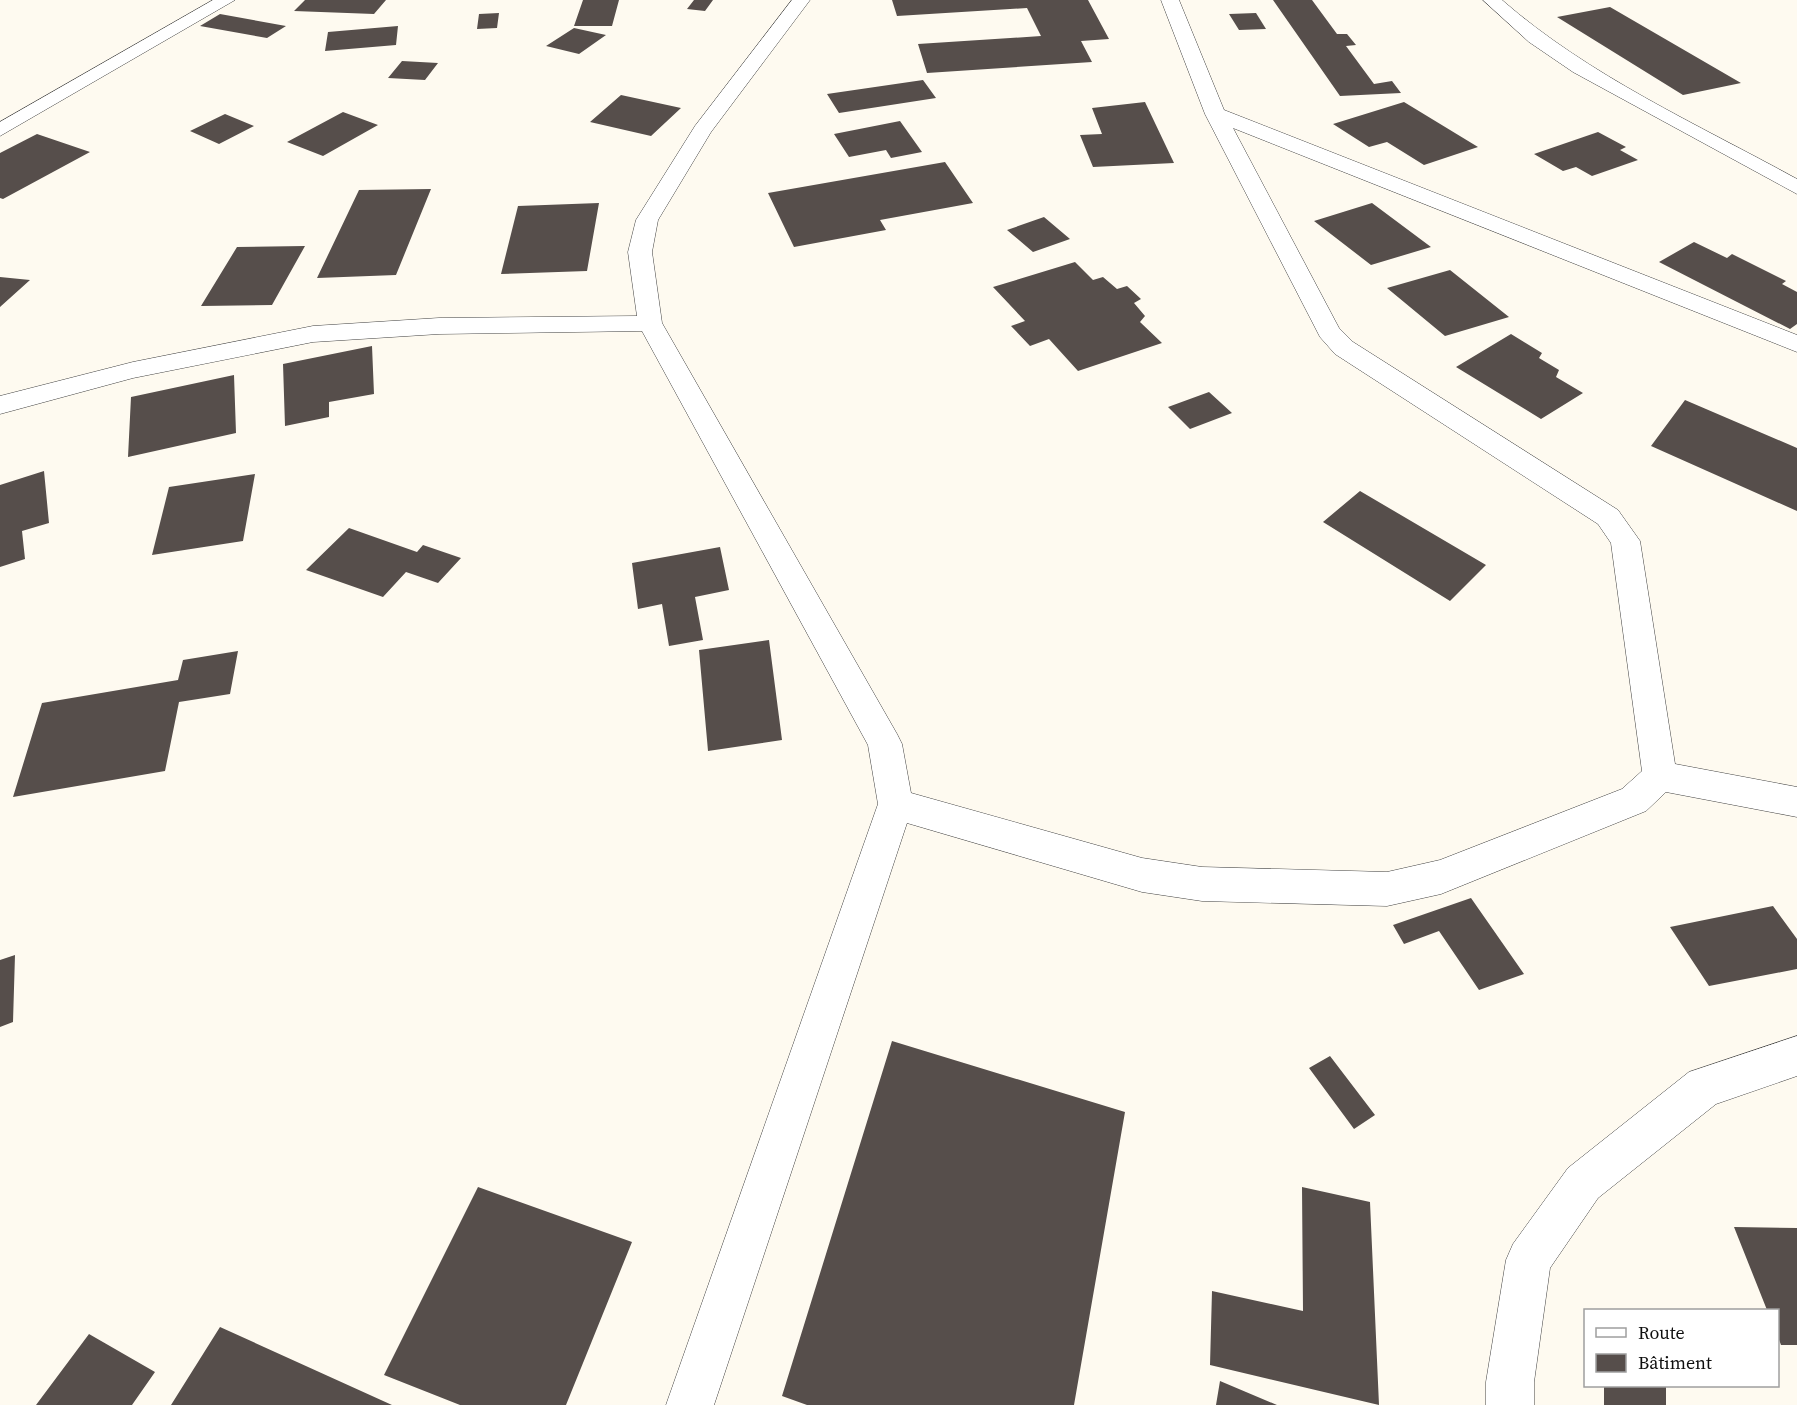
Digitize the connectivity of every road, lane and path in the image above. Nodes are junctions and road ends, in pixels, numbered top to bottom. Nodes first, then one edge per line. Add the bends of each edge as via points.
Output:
1 (226, 0) edge
2 (801, 0) edge
3 (1170, 0) edge
4 (1492, 0) edge
5 (1215, 114) junction
6 (0, 130) edge
7 (1797, 188) edge
8 (650, 323) junction
9 (1797, 344) edge
10 (0, 405) edge
11 (1660, 776) junction
12 (1797, 802) edge
13 (896, 804) junction
14 (1797, 1056) edge
15 (690, 1405) edge
16 (1510, 1405) edge

1 - 6 street
2 - 8 street via 715,112 646,220 640,252
3 - 5 street
4 - 7 street via 1535,38 1580,68
5 - 9 street
5 - 11 street via 1329,332 1344,348 1608,517 1625,541
8 - 10 street via 439,326 313,334 133,370
8 - 13 street via 885,744
11 - 12 street
11 - 13 street via 1634,800 1441,877 1387,889 1202,884 1142,875
13 - 15 street
14 - 16 street via 1704,1087 1583,1184 1529,1260

